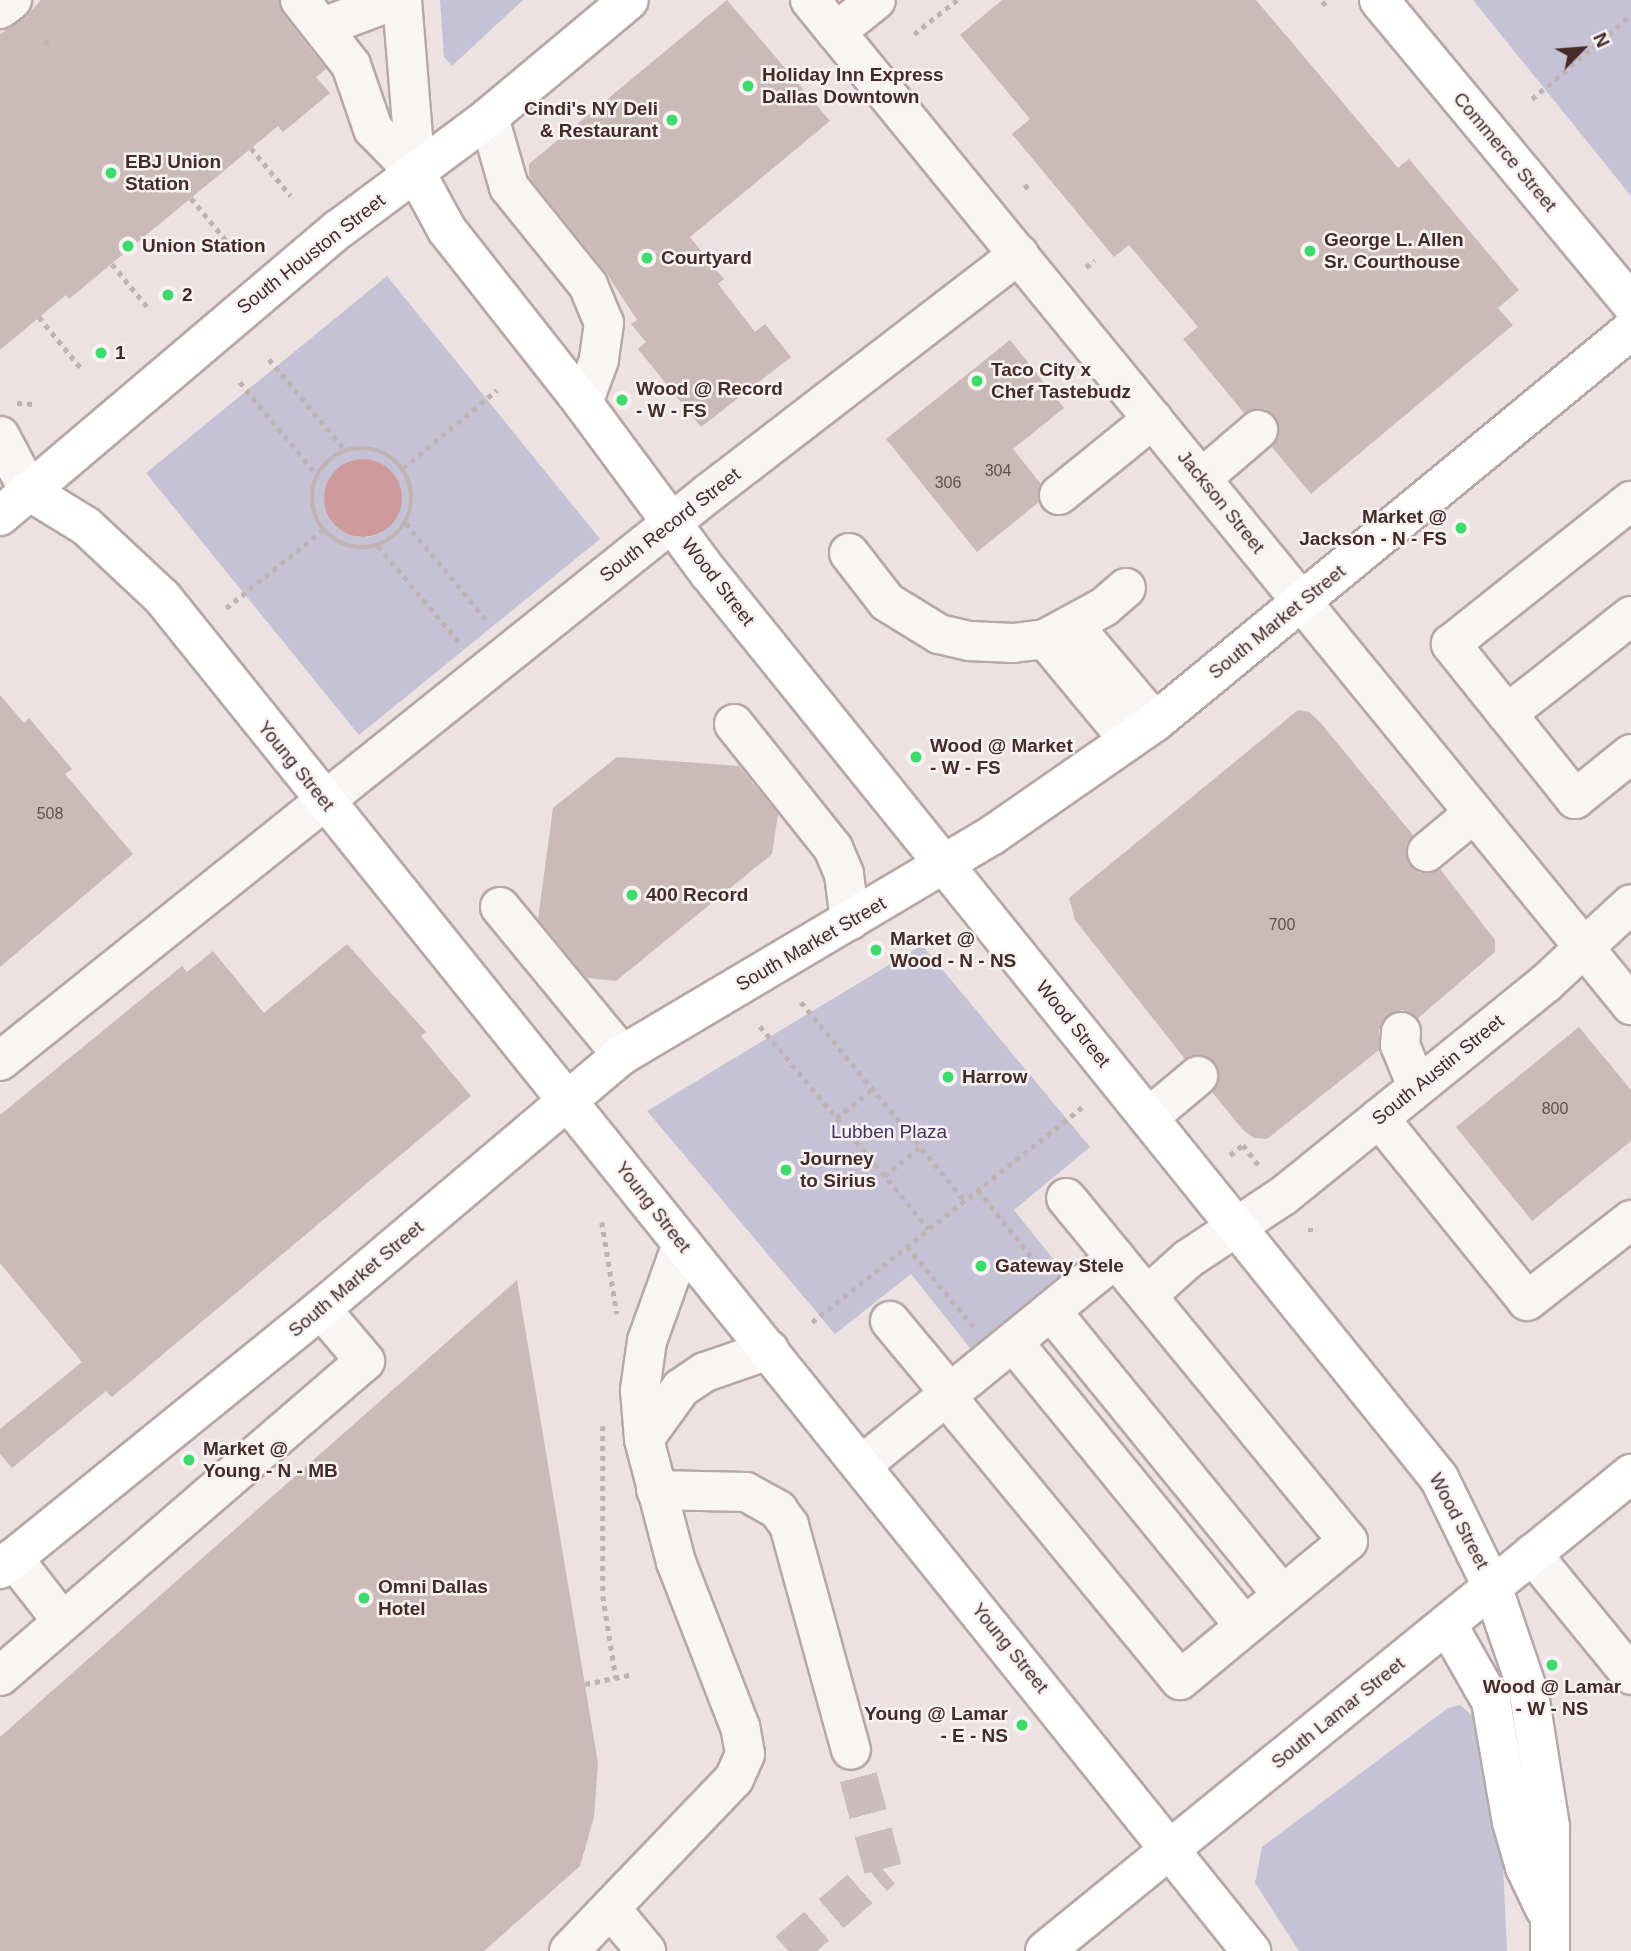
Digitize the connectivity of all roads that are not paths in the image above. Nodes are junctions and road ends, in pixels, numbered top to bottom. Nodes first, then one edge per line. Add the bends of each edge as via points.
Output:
1 (12, 0) edge
2 (395, 0) edge
3 (402, 0) edge
4 (629, 0) edge
5 (811, 0) edge
6 (876, 0) edge
7 (1379, 0) edge
8 (0, 9) edge
9 (311, 14) edge
10 (836, 32) junction
11 (489, 117) junction
12 (416, 173) junction
13 (1019, 254) junction
14 (1631, 304) edge
15 (1631, 330) edge
16 (583, 403) junction
17 (1153, 419) junction
18 (1258, 430) dead end
19 (0, 436) edge
20 (1202, 478) junction
21 (14, 486) edge
22 (1059, 495) dead end
23 (1631, 501) edge
24 (0, 516) edge
25 (673, 523) junction
26 (849, 553) dead end
27 (1126, 588) dead end
28 (1303, 601) junction
29 (1631, 615) edge
30 (1059, 632) junction
31 (1507, 714) junction
32 (734, 724) dead end
33 (1142, 731) junction
34 (1631, 754) edge
35 (324, 800) junction
36 (1474, 813) junction
37 (1427, 852) dead end
38 (945, 864) junction
39 (1631, 904) edge
40 (500, 907) dead end
41 (850, 921) junction
42 (1584, 946) junction
43 (1631, 1005) edge
44 (1401, 1032) dead end
45 (622, 1055) junction
46 (0, 1062) edge
47 (1198, 1076) dead end
48 (1417, 1086) junction
49 (568, 1100) junction
50 (1149, 1117) junction
51 (1379, 1118) junction
52 (1066, 1198) dead end
53 (1631, 1220) edge
54 (1239, 1228) junction
55 (682, 1244) junction
56 (1116, 1258) junction
57 (1148, 1295) junction
58 (1058, 1305) junction
59 (321, 1309) junction
60 (890, 1321) dead end
61 (1004, 1349) junction
62 (769, 1350) junction
63 (948, 1394) junction
64 (644, 1438) junction
65 (863, 1464) junction
66 (1631, 1474) edge
67 (656, 1490) junction
68 (1532, 1554) junction
69 (7, 1564) edge
70 (1492, 1586) junction
71 (1282, 1594) junction
72 (63, 1622) junction
73 (1447, 1623) junction
74 (1244, 1625) junction
75 (1631, 1675) edge
76 (0, 1676) edge
77 (851, 1750) tunnel mouth
78 (1172, 1849) junction
79 (611, 1909) junction
80 (1551, 1938) edge
81 (569, 1951) edge
82 (646, 1951) edge
83 (1045, 1951) edge
84 (1251, 1951) edge

1 - 8 street
2 - 9 street
3 - 12 street
4 - 11 main road, South Houston Street
5 - 10 street, Jackson Street
6 - 10 street
7 - 14 main road, Commerce Street
9 - 12 street via 351,65 373,129
10 - 13 street, Jackson Street
11 - 12 main road, South Houston Street
11 - 16 street via 509,187 588,285 604,323 599,360
12 - 16 main road, Wood Street via 447,230
12 - 21 main road, South Houston Street
13 - 17 street, Jackson Street
13 - 25 street, South Record Street
15 - 28 main road, South Market Street
16 - 25 main road, Wood Street
17 - 20 street, Jackson Street
17 - 22 street
18 - 20 street
19 - 21 street
20 - 28 street, Jackson Street
21 - 24 main road, South Houston Street
21 - 35 main road, Young Street via 86,526 162,597
23 - 31 street via 1451,644
25 - 35 street, South Record Street
25 - 38 main road, Wood Street
26 - 30 street via 887,602 939,634 1013,643
27 - 30 street
28 - 33 main road, South Market Street
28 - 36 street, Jackson Street
29 - 31 street
30 - 33 street
31 - 34 street via 1575,799
32 - 41 street via 833,848 844,874
33 - 38 main road, South Market Street
35 - 46 street, South Record Street
35 - 49 main road, Young Street
36 - 37 street
36 - 42 street, Jackson Street
38 - 41 main road, South Market Street
38 - 50 main road, Wood Street
39 - 42 street, South Austin Street
40 - 45 street
41 - 45 main road, South Market Street
42 - 43 street, Jackson Street
42 - 48 street, South Austin Street via 1545,984
44 - 48 street via 1399,1045
45 - 49 main road, South Market Street
47 - 50 street
48 - 51 street, South Austin Street
49 - 55 main road, Young Street
49 - 59 main road, South Market Street
50 - 54 main road, Wood Street
51 - 53 street via 1527,1301
51 - 54 street, South Austin Street
52 - 56 street
54 - 57 street, South Austin Street via 1188,1259
54 - 70 main road, Wood Street via 1439,1478
55 - 62 main road, Young Street
55 - 64 street via 647,1342 640,1390
56 - 57 street
56 - 58 street
57 - 71 street via 1349,1541
58 - 61 street
58 - 71 street
59 - 69 main road, South Market Street
59 - 72 street via 365,1361
60 - 63 street
61 - 63 street
61 - 74 street
62 - 64 street via 705,1372 681,1388
62 - 65 main road, Young Street
63 - 65 street
63 - 74 street via 1180,1680
64 - 67 street
65 - 78 main road, Young Street
66 - 68 main road, South Lamar Street
67 - 77 street via 746,1492 778,1510 789,1525
67 - 79 street via 677,1562 740,1727 745,1754 734,1779
68 - 70 main road, South Lamar Street
68 - 75 street
69 - 72 street
70 - 73 main road, South Lamar Street
70 - 80 main road, Wood Street via 1529,1694 1542,1762 1550,1828
71 - 74 street
72 - 76 street
73 - 78 main road, South Lamar Street
73 - 80 main road via 1491,1701 1512,1822
78 - 83 main road, South Lamar Street
78 - 84 main road, Young Street
79 - 81 street
79 - 82 street

